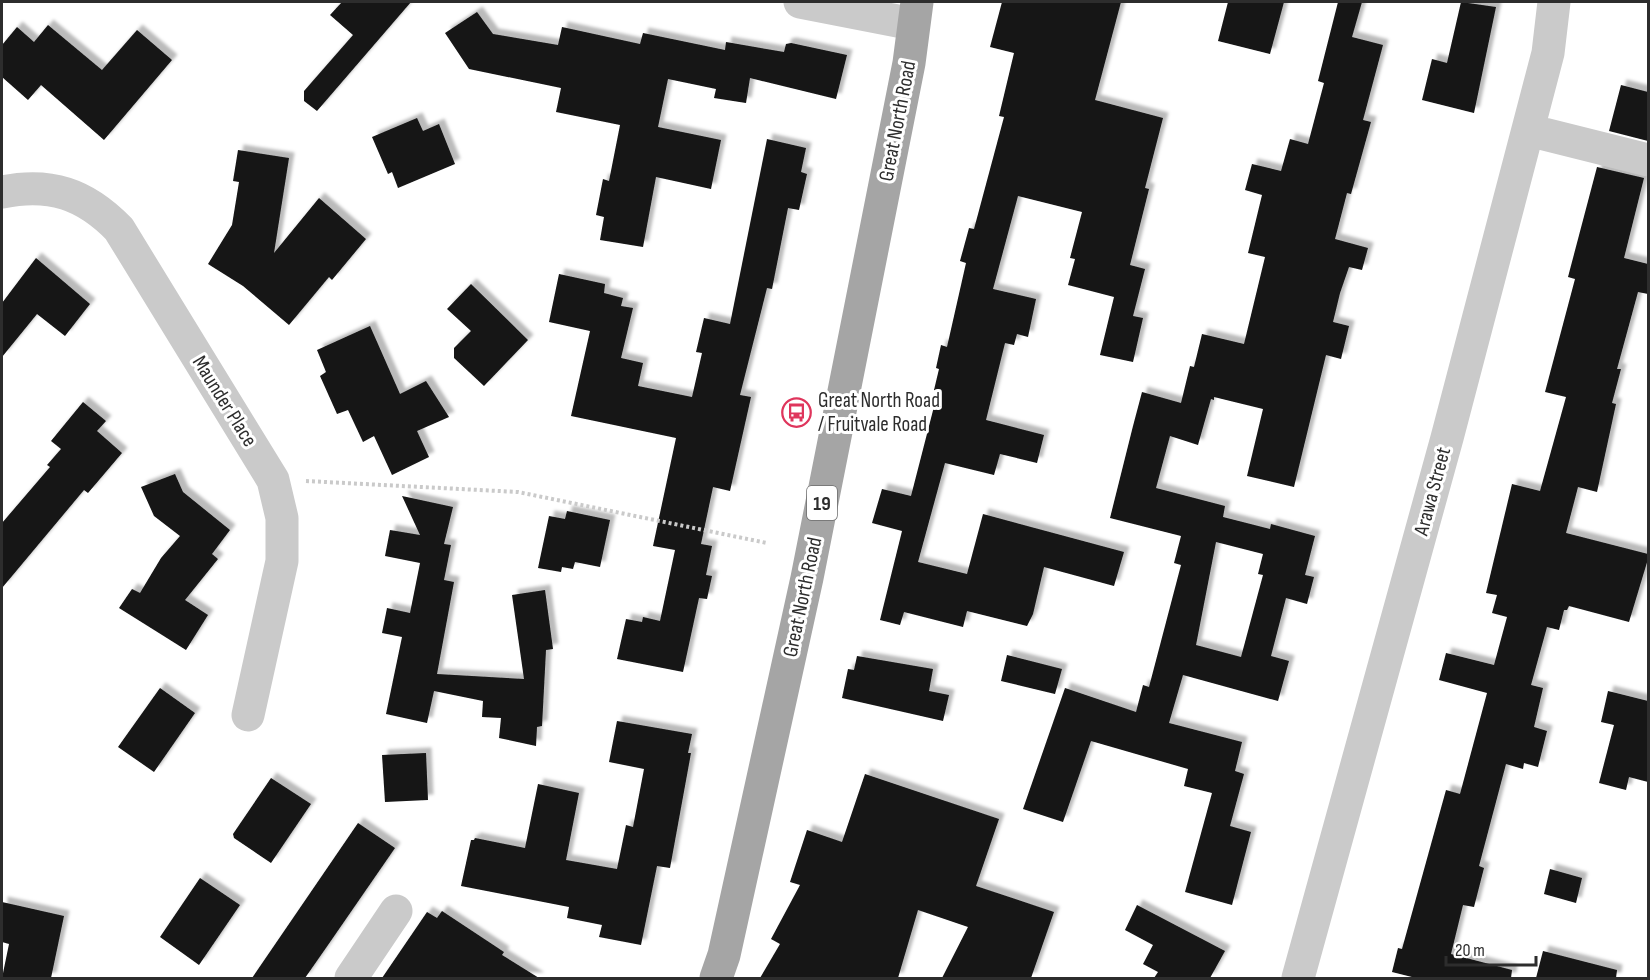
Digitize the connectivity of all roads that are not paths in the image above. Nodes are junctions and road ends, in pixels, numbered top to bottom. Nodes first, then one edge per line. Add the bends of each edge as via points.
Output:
1 (800, 2) edge
2 (1554, 2) edge
3 (915, 13) edge
4 (1528, 130) junction
5 (1648, 160) edge
6 (2, 192) edge
7 (248, 715) dead end
8 (396, 911) dead end
9 (351, 978) edge
10 (716, 978) edge
11 (1298, 978) edge

1 - 3 street
2 - 4 street, Arawa Street via 1548,54
3 - 10 main road, Great North Road / 19 via 909,63 807,578
4 - 5 street
4 - 11 street, Arawa Street
6 - 7 street, Maunder Place via 37,187 62,192 103,213 119,229 273,480 282,518 282,561
8 - 9 street

